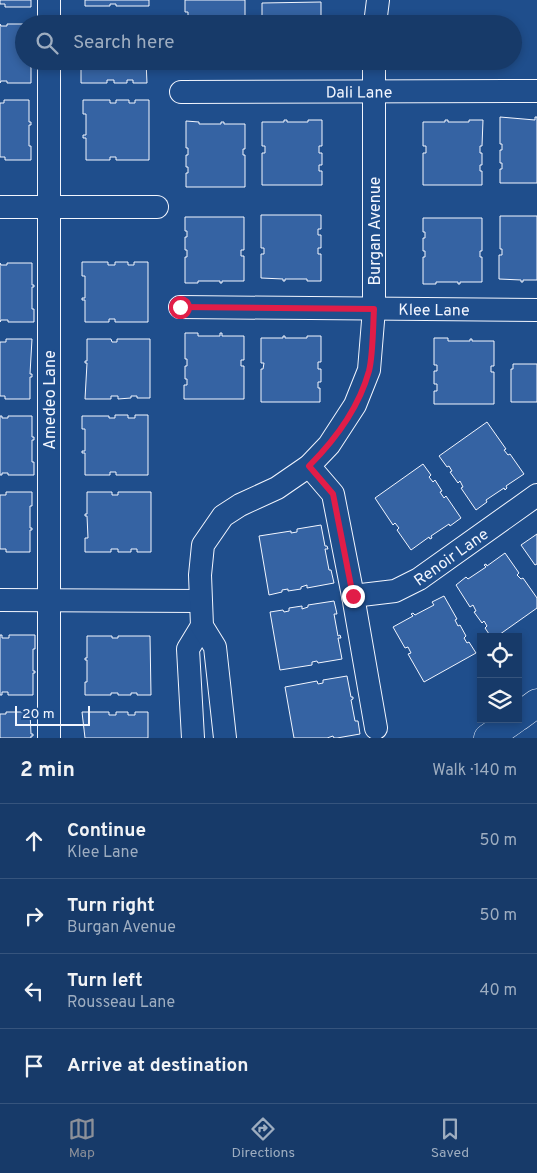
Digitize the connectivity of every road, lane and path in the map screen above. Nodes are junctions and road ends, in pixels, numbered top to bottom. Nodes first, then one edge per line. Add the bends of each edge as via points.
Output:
1 (49, 0) edge
2 (378, 0) edge
3 (49, 15) edge
4 (376, 15) edge
5 (49, 70) edge
6 (374, 70) edge
7 (374, 90) junction
8 (537, 91) edge
9 (181, 92) dead end
10 (49, 207) junction
11 (157, 207) dead end
12 (0, 208) edge
13 (180, 307) dead end
14 (374, 309) junction
15 (537, 310) edge
16 (309, 466) junction
17 (537, 495) edge
18 (353, 596) junction
19 (0, 600) edge
20 (49, 600) junction
21 (200, 601) junction
22 (202, 626) junction
23 (537, 704) edge
24 (222, 711) junction
25 (191, 713) junction
26 (522, 714) edge
27 (509, 723) edge
28 (376, 728) dead end
29 (49, 738) edge
30 (193, 738) edge
31 (225, 738) edge
32 (488, 738) edge

1 - 3 street
2 - 4 street
5 - 10 street, Amedeo Lane
6 - 7 street, Burgan Avenue
7 - 8 street, Dali Lane
7 - 9 street, Dali Lane
7 - 14 street, Burgan Avenue
10 - 11 street
10 - 12 street
10 - 20 street, Amedeo Lane
13 - 14 street, Klee Lane
14 - 15 street, Klee Lane
14 - 16 street, Burgan Avenue via 369,370 355,405 329,445
16 - 18 street via 333,494
16 - 21 street, Burgan Avenue via 277,488 222,516 203,545
17 - 18 street, Renoir Lane via 419,579 396,591
18 - 28 street
19 - 20 street
20 - 21 street
20 - 29 street, Amedeo Lane
21 - 22 street, Burgan Avenue
22 - 24 street, Burgan Avenue via 215,647
22 - 25 street via 188,649
23 - 26 street
24 - 25 street
24 - 31 street, Burgan Avenue
25 - 30 street
27 - 32 street

